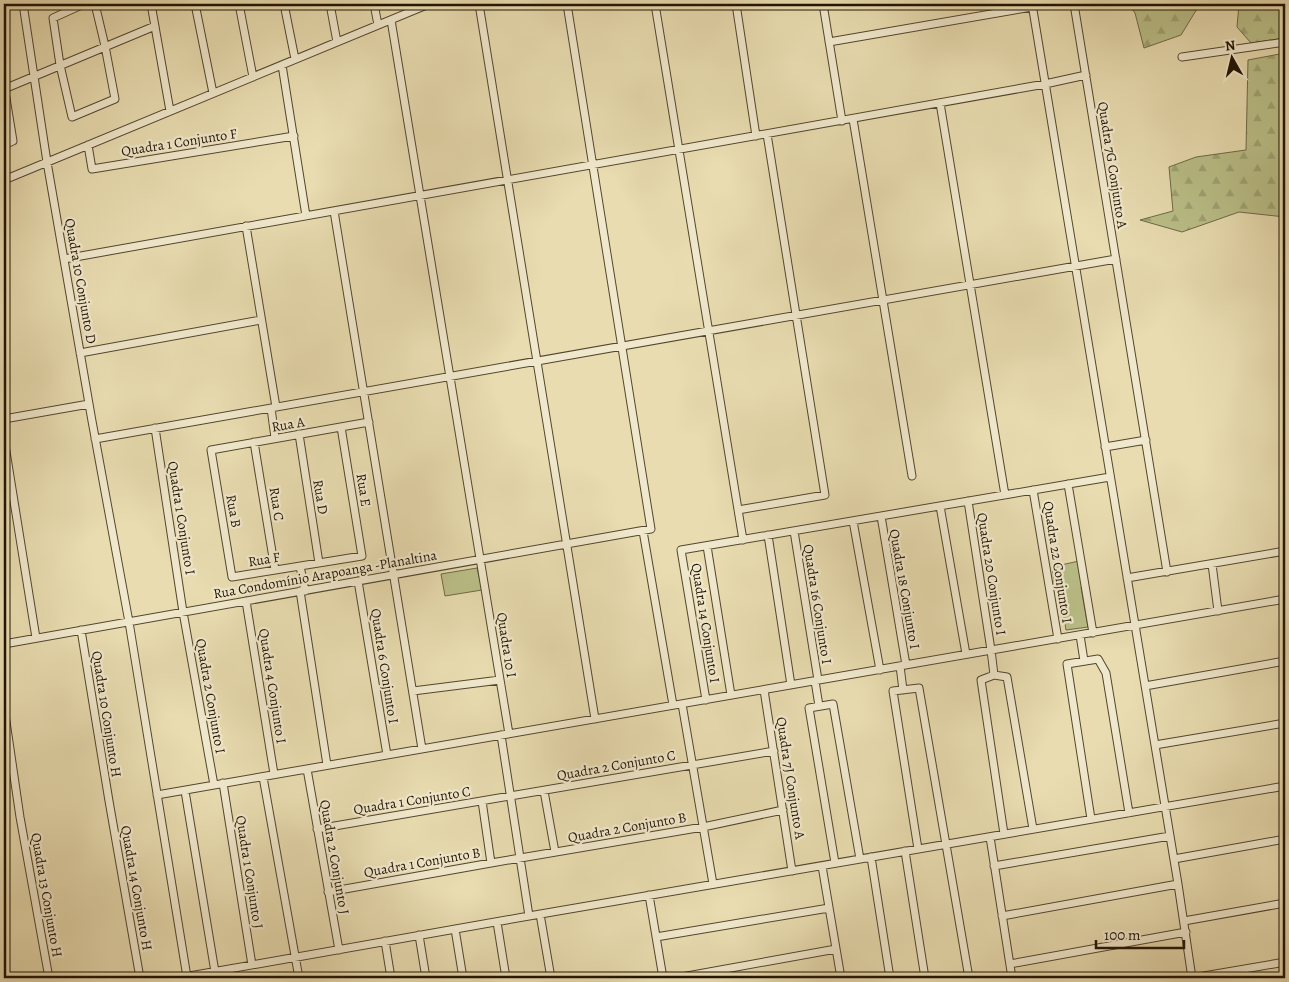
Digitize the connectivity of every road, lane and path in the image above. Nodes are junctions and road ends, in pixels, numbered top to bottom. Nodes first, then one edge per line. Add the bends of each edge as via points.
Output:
1 (9, 4) edge
2 (23, 4) edge
3 (84, 4) edge
4 (95, 4) edge
5 (151, 4) edge
6 (195, 4) edge
7 (239, 4) edge
8 (284, 4) edge
9 (330, 4) edge
10 (374, 4) edge
11 (430, 4) edge
12 (479, 4) edge
13 (566, 4) edge
14 (655, 4) edge
15 (736, 4) edge
16 (823, 4) edge
17 (1074, 4) edge
18 (1032, 5) edge
19 (4, 6) edge
20 (421, 6) edge
21 (391, 20) junction
22 (378, 25) junction
23 (155, 26) junction
24 (337, 42) junction
25 (829, 42) junction
26 (1285, 42) edge
27 (105, 46) junction
28 (1182, 57) dead end
29 (295, 60) junction
30 (282, 64) junction
31 (60, 65) junction
32 (1086, 75) junction
33 (34, 76) junction
34 (253, 77) junction
35 (1045, 84) junction
36 (4, 87) edge
37 (213, 93) junction
38 (940, 103) junction
39 (170, 111) junction
40 (853, 119) junction
41 (842, 120) junction
42 (767, 134) junction
43 (294, 136) junction
44 (756, 136) junction
45 (4, 145) edge
46 (88, 145) junction
47 (679, 150) junction
48 (48, 162) junction
49 (592, 165) junction
50 (4, 180) edge
51 (508, 180) junction
52 (420, 196) junction
53 (334, 211) junction
54 (306, 216) junction
55 (246, 226) junction
56 (64, 259) junction
57 (1116, 259) junction
58 (1075, 266) junction
59 (970, 285) junction
60 (883, 300) junction
61 (797, 315) junction
62 (262, 320) junction
63 (709, 331) junction
64 (622, 346) junction
65 (80, 353) junction
66 (537, 361) junction
67 (450, 376) junction
68 (364, 392) junction
69 (89, 404) junction
70 (273, 408) junction
71 (4, 419) edge
72 (369, 422) junction
73 (341, 427) junction
74 (155, 428) junction
75 (299, 434) junction
76 (275, 438) junction
77 (4, 439) edge
78 (95, 439) junction
79 (1146, 440) junction
80 (254, 442) junction
81 (1105, 447) junction
82 (211, 450) joint
83 (912, 476) dead end
84 (1110, 477) junction
85 (1068, 484) junction
86 (1033, 490) junction
87 (1005, 495) junction
88 (968, 501) junction
89 (940, 506) junction
90 (738, 510) junction
91 (880, 516) junction
92 (852, 521) junction
93 (647, 530) junction
94 (794, 531) junction
95 (768, 536) junction
96 (743, 540) junction
97 (567, 544) junction
98 (707, 546) junction
99 (1285, 551) edge
100 (362, 556) joint
101 (480, 560) junction
102 (319, 563) junction
103 (1212, 564) junction
104 (300, 566) junction
105 (275, 570) junction
106 (1167, 572) junction
107 (394, 575) junction
108 (232, 576) joint
109 (1127, 578) junction
110 (358, 581) junction
111 (302, 591) junction
112 (1285, 599) edge
113 (246, 601) junction
114 (1218, 611) junction
115 (183, 612) junction
116 (129, 622) junction
117 (1135, 625) junction
118 (81, 630) junction
119 (1093, 632) junction
120 (1080, 635) junction
121 (36, 638) junction
122 (1058, 639) junction
123 (4, 644) edge
124 (991, 650) junction
125 (966, 654) junction
126 (1084, 661) junction
127 (1285, 662) edge
128 (903, 666) junction
129 (880, 670) junction
130 (994, 676) junction
131 (500, 680) junction
132 (817, 681) junction
133 (791, 685) junction
134 (1145, 686) junction
135 (764, 690) junction
136 (903, 690) junction
137 (413, 691) junction
138 (731, 695) junction
139 (706, 700) junction
140 (682, 704) junction
141 (673, 705) junction
142 (819, 706) junction
143 (4, 708) edge
144 (596, 719) junction
145 (1285, 723) edge
146 (505, 734) junction
147 (1155, 745) junction
148 (422, 749) junction
149 (774, 751) junction
150 (387, 755) junction
151 (327, 765) junction
152 (692, 765) junction
153 (307, 769) junction
154 (274, 774) junction
155 (263, 777) junction
156 (224, 783) junction
157 (214, 785) junction
158 (1285, 786) edge
159 (185, 791) junction
160 (544, 791) junction
161 (157, 795) junction
162 (510, 796) junction
163 (482, 801) junction
164 (109, 802) joint
165 (1165, 807) junction
166 (783, 810) junction
167 (1129, 813) junction
168 (1091, 819) junction
169 (703, 827) junction
170 (317, 829) junction
171 (1033, 829) junction
172 (1004, 834) junction
173 (1170, 836) junction
174 (990, 837) junction
175 (1285, 839) edge
176 (945, 844) junction
177 (918, 849) junction
178 (905, 851) junction
179 (555, 852) junction
180 (871, 857) junction
181 (520, 858) junction
182 (860, 859) junction
183 (1174, 859) junction
184 (491, 863) junction
185 (835, 864) junction
186 (822, 866) junction
187 (994, 866) junction
188 (792, 871) junction
189 (713, 884) junction
190 (1178, 884) junction
191 (328, 892) junction
192 (649, 896) junction
193 (1285, 903) edge
194 (829, 908) junction
195 (540, 914) junction
196 (529, 916) junction
197 (1002, 916) junction
198 (1184, 921) junction
199 (497, 922) junction
200 (455, 929) junction
201 (1186, 932) junction
202 (419, 936) junction
203 (656, 937) junction
204 (385, 941) junction
205 (836, 949) junction
206 (338, 950) junction
207 (296, 957) junction
208 (1285, 962) edge
209 (1010, 964) junction
210 (252, 965) junction
211 (215, 972) junction
212 (200, 976) edge
213 (187, 977) junction
214 (49, 978) edge
215 (140, 978) edge
216 (178, 978) edge
217 (299, 978) edge
218 (391, 978) edge
219 (426, 978) edge
220 (462, 978) edge
221 (506, 978) edge
222 (550, 978) edge
223 (663, 978) edge
224 (676, 978) edge
225 (841, 978) edge
226 (890, 978) edge
227 (926, 978) edge
228 (969, 978) edge
229 (1012, 978) edge
230 (1192, 978) edge

1 - 19 street
2 - 33 street, Quadra 10 Conjunto D
3 - 31 street via 53,18
4 - 27 street
5 - 23 street
6 - 37 street
7 - 34 street
8 - 29 street
9 - 24 street
10 - 22 street
11 - 20 street
12 - 51 street
13 - 49 street
14 - 47 street
15 - 44 street
16 - 25 street
17 - 32 street, Quadra 7G Conjunto A
18 - 25 street
18 - 35 street
20 - 21 street
21 - 22 street
21 - 52 street, Quadra 10 I
22 - 24 street
23 - 27 street
23 - 39 street
24 - 29 street
25 - 41 street
26 - 28 street
27 - 31 street
27 - 31 street via 115,99 72,116
29 - 30 street
30 - 34 street
30 - 43 street
31 - 33 street
32 - 35 street
32 - 57 street, Quadra 7G Conjunto A
33 - 36 street
33 - 48 street, Quadra 10 Conjunto D
34 - 37 street
35 - 38 street
35 - 58 street
36 - 45 street via 13,141
37 - 39 street
38 - 40 street
38 - 59 street
39 - 46 street
40 - 41 street
40 - 60 street
41 - 42 street
42 - 44 street
42 - 61 street
43 - 46 street, Quadra 1 Conjunto F via 92,169
43 - 54 street
44 - 47 street
46 - 48 street
47 - 49 street
47 - 63 street
48 - 50 street
48 - 56 street, Quadra 10 Conjunto D
49 - 51 street
49 - 64 street
51 - 52 street
51 - 66 street
52 - 53 street
52 - 67 street, Quadra 10 I
53 - 54 street
53 - 68 street
54 - 55 street
55 - 56 street
55 - 62 street
56 - 65 street, Quadra 10 Conjunto D
57 - 58 street
57 - 79 street, Quadra 7G Conjunto A
58 - 59 street
58 - 81 street
59 - 60 street
59 - 87 street
60 - 61 street
60 - 83 street
61 - 63 street
61 - 90 street via 825,495
62 - 65 street
62 - 70 street
63 - 64 street
63 - 90 street
64 - 66 street
64 - 93 street
65 - 69 street, Quadra 10 Conjunto D
66 - 67 street
66 - 97 street
67 - 68 street
67 - 101 street, Quadra 10 I
68 - 70 street
68 - 72 street
69 - 71 street
69 - 78 street, Quadra 10 Conjunto D
70 - 74 street
70 - 76 street
72 - 73 street, Rua A
72 - 107 street
73 - 75 street, Rua A
73 - 100 street, Rua E
74 - 78 street
74 - 115 street, Quadra 1 Conjunto I
75 - 76 street, Rua A
75 - 102 street, Rua D
76 - 80 street, Rua A
77 - 121 street
78 - 116 street, Quadra 10 Conjunto D
79 - 81 street
79 - 106 street, Quadra 7G Conjunto A
80 - 82 street, Rua A
80 - 105 street, Rua C
81 - 84 street
82 - 108 street, Rua B
84 - 85 street
84 - 109 street
85 - 86 street
85 - 119 street, Quadra 22 Conjunto I
86 - 87 street
86 - 122 street, Quadra 22 Conjunto I
87 - 88 street
88 - 89 street
88 - 124 street, Quadra 20 Conjunto I
89 - 91 street
89 - 125 street
90 - 96 street
91 - 92 street
91 - 128 street, Quadra 18 Conjunto I
92 - 94 street
92 - 129 street
93 - 97 street, Rua Condomínio Arapoanga -Planaltina
93 - 141 street
94 - 95 street
94 - 132 street, Quadra 16 Conjunto I
95 - 96 street
95 - 133 street
96 - 98 street
97 - 101 street, Rua Condomínio Arapoanga -Planaltina
97 - 144 street
98 - 138 street, Quadra 14 Conjunto I
98 - 139 street, Quadra 14 Conjunto I via 681,550
99 - 103 street
100 - 102 street, Rua F
101 - 107 street, Rua Condomínio Arapoanga -Planaltina
101 - 131 street, Quadra 10 I
102 - 104 street, Rua F
103 - 106 street
103 - 114 street
104 - 105 street, Rua F
104 - 111 street, Rua F
105 - 108 street, Rua F
106 - 109 street
107 - 110 street, Rua Condomínio Arapoanga -Planaltina
107 - 137 street
109 - 117 street
110 - 111 street, Rua Condomínio Arapoanga -Planaltina
110 - 150 street, Quadra 6 Conjunto I
111 - 113 street, Rua Condomínio Arapoanga -Planaltina
111 - 151 street, Rua F
112 - 114 street
113 - 115 street, Rua Condomínio Arapoanga -Planaltina
113 - 154 street, Quadra 4 Conjunto I
114 - 117 street
115 - 116 street, Rua Condomínio Arapoanga -Planaltina
115 - 157 street, Quadra 2 Conjunto I
116 - 118 street, Rua Condomínio Arapoanga -Planaltina
116 - 161 street, Quadra 10 Conjunto D
117 - 119 street
117 - 134 street
118 - 121 street, Rua Condomínio Arapoanga -Planaltina
118 - 164 street, Quadra 10 Conjunto H
119 - 120 street
120 - 122 street
120 - 126 street
121 - 123 street, Rua Condomínio Arapoanga -Planaltina
122 - 124 street
124 - 125 street
124 - 130 street, Quadra 20 Conjunto I
125 - 128 street
126 - 167 street via 1098,659 1106,673
126 - 168 street via 1067,664
127 - 134 street
128 - 129 street
128 - 136 street, Quadra 18 Conjunto I
129 - 132 street
130 - 171 street via 1007,678
130 - 172 street via 981,680
131 - 137 street
131 - 146 street, Quadra 10 I
132 - 133 street
132 - 142 street, Quadra 16 Conjunto I
133 - 135 street
134 - 147 street
135 - 138 street
135 - 149 street, Quadra 7J Conjunto A
136 - 176 street via 919,688
136 - 177 street via 893,691
137 - 148 street
138 - 139 street
139 - 140 street
140 - 141 street
140 - 152 street
141 - 144 street
142 - 182 street via 833,704
142 - 185 street via 809,708
143 - 214 street, Quadra 13 Conjunto H
144 - 146 street
145 - 147 street
146 - 148 street
146 - 162 street, Quadra 10 I
147 - 165 street
148 - 150 street
149 - 152 street, Quadra 2 Conjunto C
149 - 166 street, Quadra 7J Conjunto A
150 - 151 street
151 - 153 street
152 - 160 street, Quadra 2 Conjunto C
152 - 169 street
153 - 154 street
153 - 170 street, Quadra 2 Conjunto J
154 - 155 street
155 - 156 street
155 - 207 street
156 - 157 street
156 - 210 street, Quadra 1 Conjunto J
157 - 159 street
158 - 165 street
159 - 161 street
159 - 211 street
160 - 162 street, Quadra 2 Conjunto C
160 - 179 street
161 - 213 street, Quadra 10 Conjunto D
162 - 163 street, Quadra 1 Conjunto C
162 - 181 street, Quadra 10 I
163 - 170 street, Quadra 1 Conjunto C
163 - 184 street
164 - 215 street, Quadra 14 Conjunto H
165 - 167 street
165 - 173 street
166 - 169 street, Quadra 2 Conjunto B
166 - 188 street, Quadra 7J Conjunto A
167 - 168 street
168 - 171 street
169 - 179 street, Quadra 2 Conjunto B
169 - 189 street
170 - 191 street, Quadra 2 Conjunto J
171 - 172 street
172 - 174 street
173 - 183 street
173 - 187 street
174 - 176 street
174 - 187 street
175 - 183 street
176 - 177 street
176 - 228 street
177 - 178 street
178 - 180 street
178 - 227 street
179 - 181 street, Quadra 2 Conjunto B
180 - 182 street
180 - 226 street
181 - 184 street, Quadra 1 Conjunto B
181 - 196 street, Quadra 10 I
182 - 185 street
183 - 190 street
184 - 191 street, Quadra 1 Conjunto B
185 - 186 street
186 - 188 street
186 - 194 street
187 - 197 street
188 - 189 street
189 - 192 street
190 - 197 street
190 - 198 street
191 - 206 street, Quadra 2 Conjunto J
192 - 195 street
192 - 203 street
193 - 198 street
194 - 203 street
194 - 205 street
195 - 196 street
195 - 222 street
196 - 199 street
197 - 209 street
198 - 201 street
199 - 200 street
199 - 221 street
200 - 202 street
200 - 220 street
201 - 209 street
201 - 230 street
202 - 204 street
202 - 219 street
203 - 223 street
204 - 206 street
204 - 218 street
205 - 224 street
205 - 225 street
206 - 207 street
207 - 210 street
207 - 217 street
208 - 230 street
209 - 229 street
210 - 211 street
211 - 212 street
212 - 213 street
213 - 216 street

